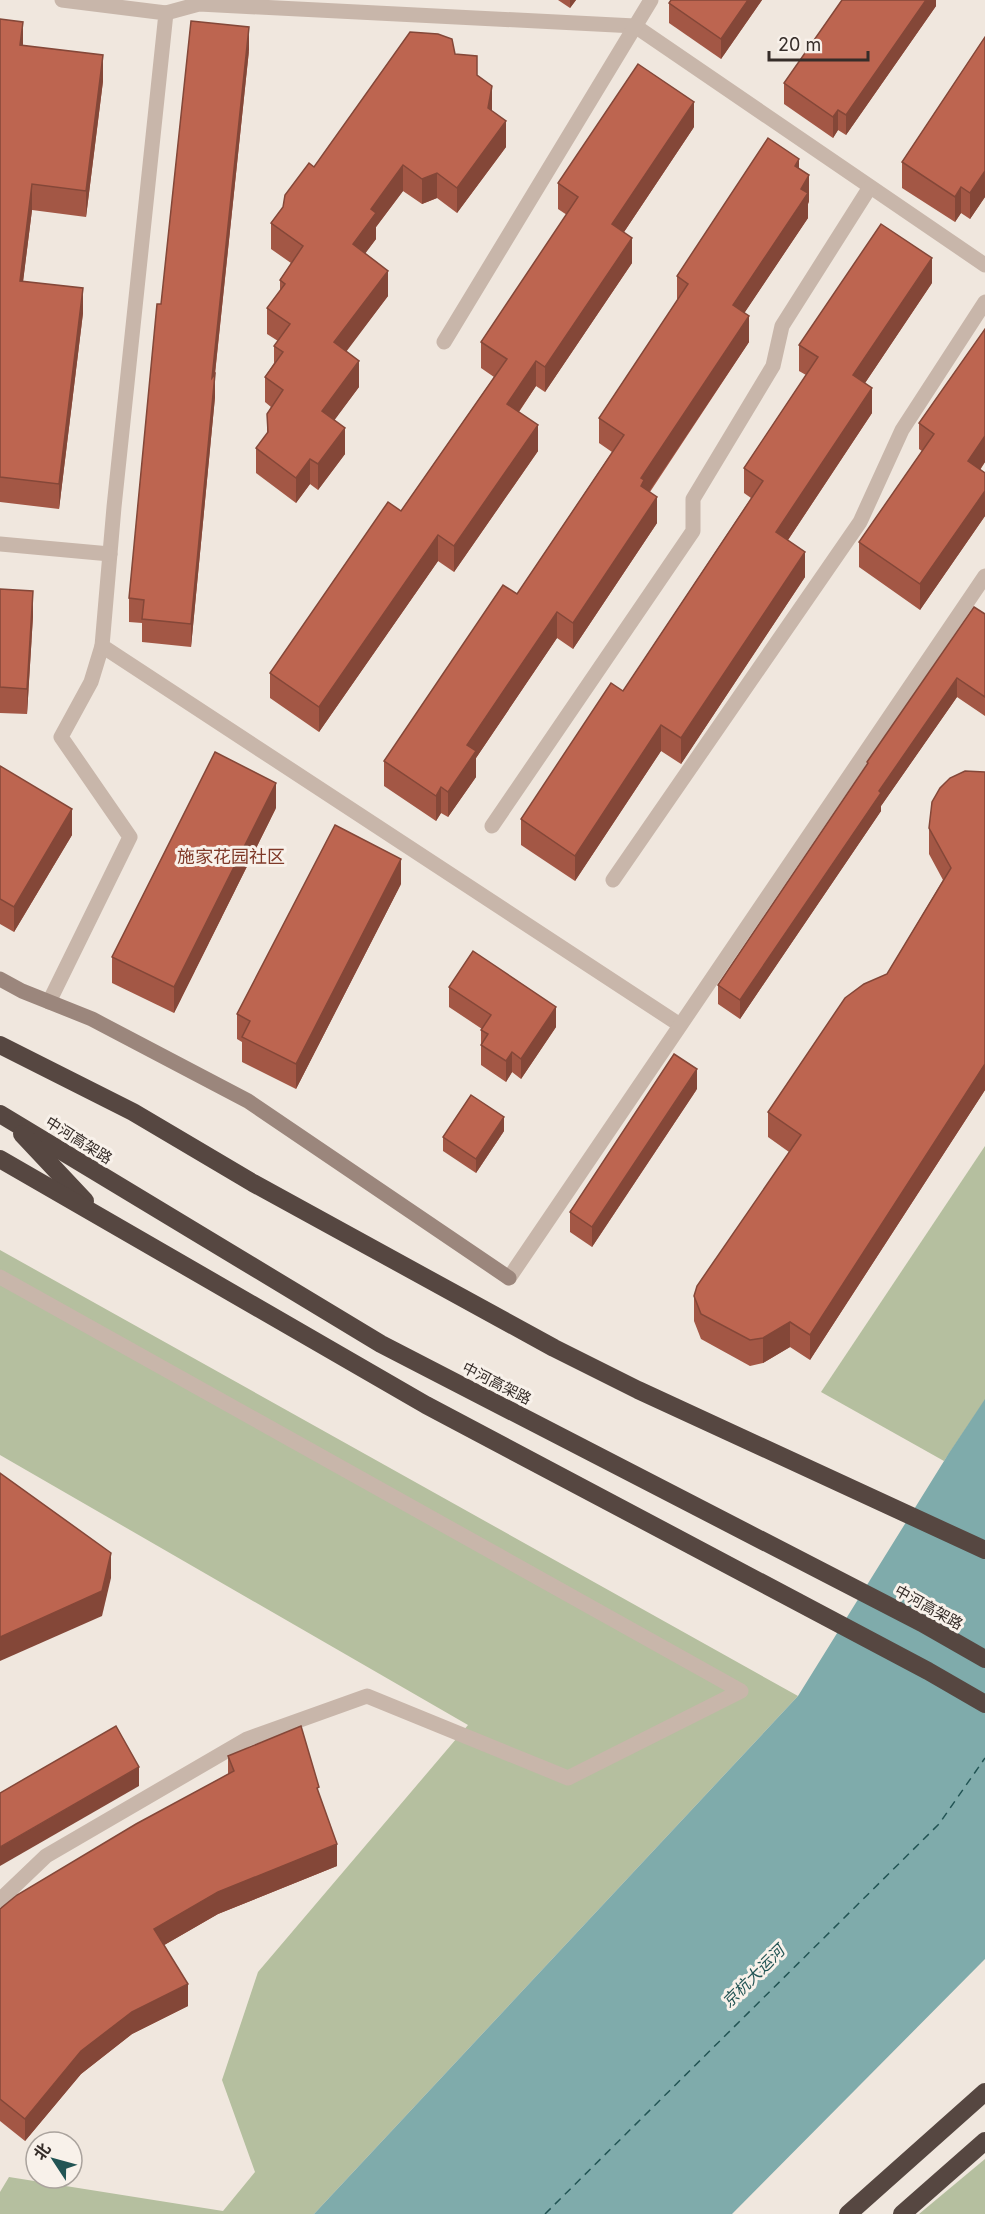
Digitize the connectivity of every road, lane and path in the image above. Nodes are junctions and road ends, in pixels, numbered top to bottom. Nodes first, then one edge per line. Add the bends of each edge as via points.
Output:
1 (62, 0) edge
2 (651, 0) edge
3 (166, 13) junction
4 (635, 26) junction
5 (870, 188) junction
6 (985, 264) edge
7 (985, 302) edge
8 (444, 342) dead end
9 (0, 544) edge
10 (110, 554) junction
11 (985, 576) edge
12 (102, 646) junction
13 (492, 826) dead end
14 (613, 880) dead end
15 (0, 979) edge
16 (49, 1002) junction
17 (680, 1025) junction
18 (0, 1045) edge
19 (3, 1115) edge
20 (0, 1159) edge
21 (99, 1216) junction
22 (0, 1277) edge
23 (985, 1550) edge
24 (985, 1659) edge
25 (985, 1704) edge
26 (0, 1900) edge
27 (985, 2092) edge
28 (985, 2141) edge
29 (848, 2214) edge
30 (902, 2214) edge

1 - 3 street
2 - 4 street
3 - 4 street via 199,4
3 - 10 street
4 - 5 street
4 - 8 street
5 - 6 street
5 - 13 street via 782,326 773,366 693,499 693,531
7 - 14 street via 902,430 860,522
9 - 10 street
10 - 12 street
11 - 17 street
12 - 16 street via 91,682 61,737 130,837
12 - 17 street
15 - 16 street
16 - 17 street via 92,1019 248,1101 508,1278
18 - 23 highway via 133,1112 253,1183 554,1348
19 - 21 highway
19 - 24 highway, 中河高架路 via 381,1344
20 - 21 highway
21 - 25 highway via 426,1405
22 - 26 street via 741,1691 568,1778 367,1696 246,1739 46,1856
27 - 29 highway
28 - 30 highway

